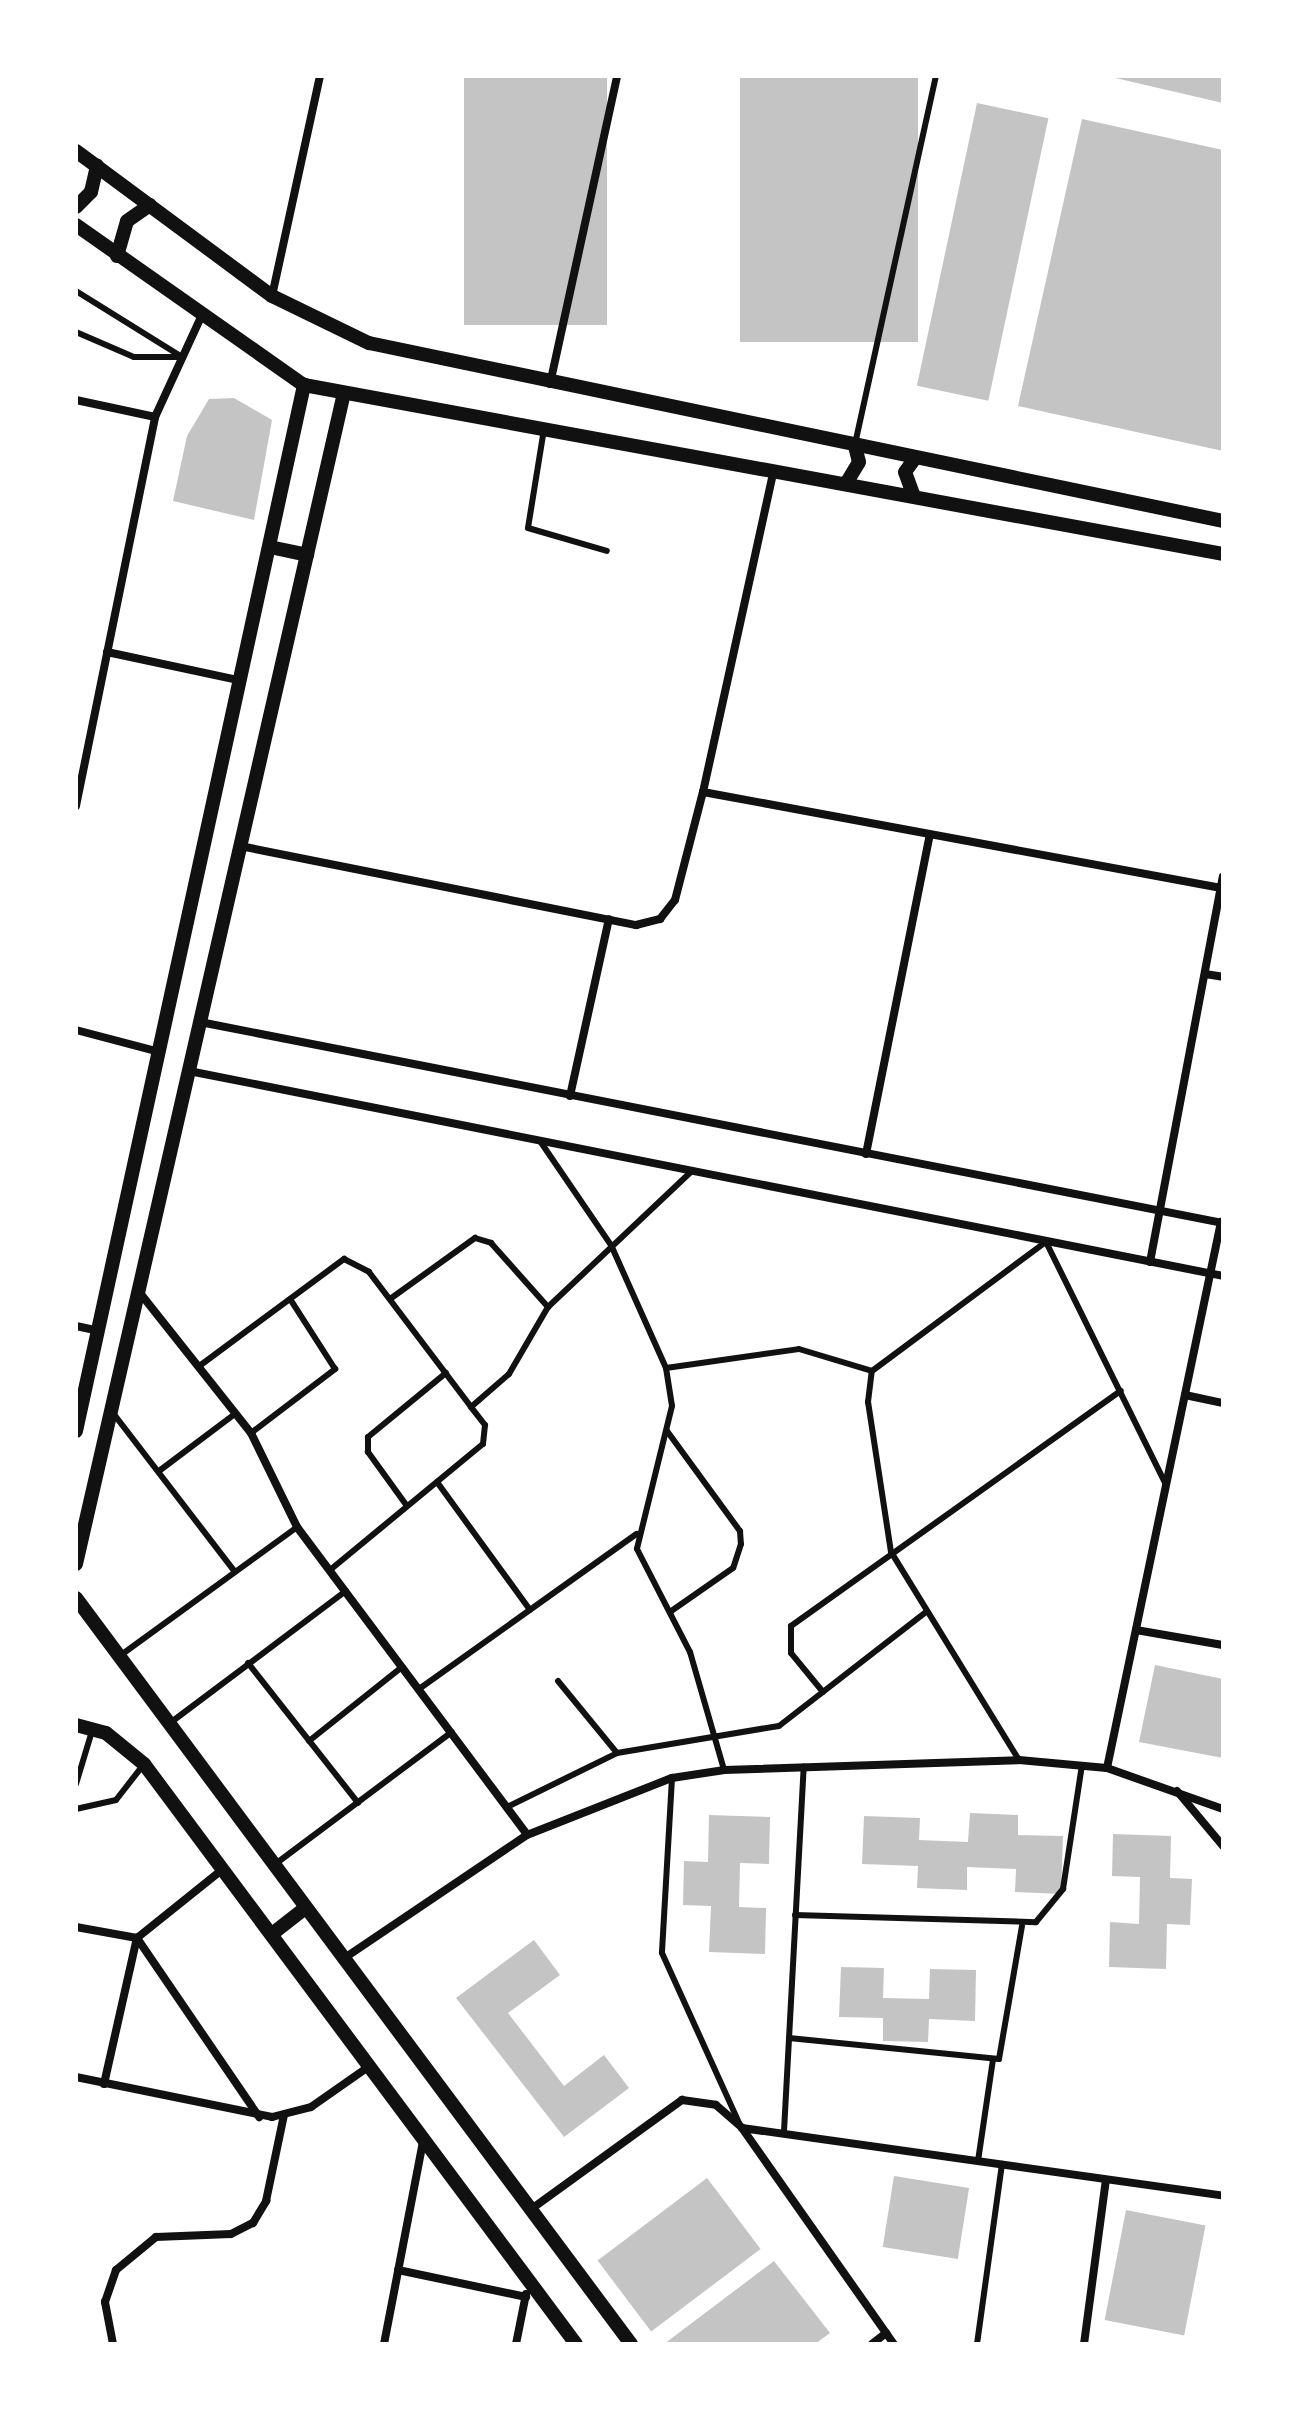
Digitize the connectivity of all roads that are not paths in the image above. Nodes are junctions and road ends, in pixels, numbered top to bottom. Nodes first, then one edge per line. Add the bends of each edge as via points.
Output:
1 (320, 76) edge
2 (617, 76) edge
3 (936, 76) edge
4 (76, 151) edge
5 (97, 166) junction
6 (150, 205) junction
7 (76, 207) edge
8 (76, 225) edge
9 (117, 256) junction
10 (76, 291) edge
11 (272, 296) junction
12 (200, 319) junction
13 (76, 332) edge
14 (182, 357) junction
15 (549, 384) junction
16 (304, 385) junction
17 (344, 393) junction
18 (76, 400) edge
19 (155, 417) junction
20 (544, 429) junction
21 (855, 446) junction
22 (915, 458) junction
23 (774, 470) junction
24 (847, 482) junction
25 (913, 494) junction
26 (1223, 521) edge
27 (270, 547) junction
28 (607, 551) dead end
29 (1223, 554) edge
30 (307, 555) junction
31 (107, 652) junction
32 (243, 681) junction
33 (703, 792) junction
34 (76, 806) edge
35 (930, 834) junction
36 (240, 846) junction
37 (1223, 877) edge
38 (1221, 888) junction
39 (609, 919) junction
40 (1205, 974) junction
41 (1223, 977) edge
42 (200, 1022) junction
43 (76, 1030) edge
44 (164, 1054) junction
45 (189, 1071) junction
46 (570, 1096) junction
47 (540, 1141) junction
48 (866, 1154) junction
49 (692, 1171) junction
50 (1160, 1210) junction
51 (1222, 1222) edge
52 (1046, 1242) junction
53 (611, 1245) junction
54 (1150, 1262) junction
55 (1210, 1274) junction
56 (1223, 1276) edge
57 (140, 1293) junction
58 (290, 1299) junction
59 (390, 1299) junction
60 (548, 1307) junction
61 (76, 1326) edge
62 (99, 1331) junction
63 (198, 1367) junction
64 (666, 1368) junction
65 (872, 1371) junction
66 (446, 1373) junction
67 (1121, 1391) junction
68 (1185, 1395) junction
69 (1223, 1403) edge
70 (471, 1407) junction
71 (111, 1410) junction
72 (235, 1414) junction
73 (76, 1431) edge
74 (667, 1431) junction
75 (251, 1433) junction
76 (159, 1471) junction
77 (437, 1482) junction
78 (1165, 1483) junction
79 (407, 1506) junction
80 (297, 1527) junction
81 (636, 1534) junction
82 (891, 1552) junction
83 (76, 1564) edge
84 (330, 1570) junction
85 (235, 1572) junction
86 (346, 1591) junction
87 (76, 1598) edge
88 (530, 1610) junction
89 (927, 1611) junction
90 (670, 1612) junction
91 (1136, 1630) junction
92 (1223, 1645) edge
93 (118, 1658) junction
94 (248, 1663) junction
95 (402, 1667) junction
96 (558, 1681) dead end
97 (419, 1689) junction
98 (823, 1692) junction
99 (170, 1723) junction
100 (76, 1725) edge
101 (93, 1727) junction
102 (452, 1732) junction
103 (715, 1739) junction
104 (309, 1741) junction
105 (617, 1753) junction
106 (1019, 1760) junction
107 (144, 1764) junction
108 (1082, 1765) junction
109 (804, 1767) junction
110 (1107, 1768) junction
111 (724, 1770) junction
112 (672, 1778) junction
113 (76, 1784) edge
114 (1174, 1788) junction
115 (358, 1803) junction
116 (507, 1807) junction
117 (76, 1809) edge
118 (1223, 1809) edge
119 (527, 1835) junction
120 (1223, 1846) edge
121 (274, 1865) junction
122 (224, 1869) junction
123 (304, 1909) junction
124 (795, 1915) junction
125 (1022, 1926) junction
126 (76, 1927) edge
127 (272, 1934) junction
128 (137, 1938) junction
129 (343, 1959) junction
130 (789, 2038) junction
131 (993, 2059) junction
132 (367, 2068) junction
133 (76, 2077) edge
134 (104, 2084) junction
135 (284, 2115) junction
136 (259, 2117) junction
137 (742, 2128) junction
138 (784, 2131) junction
139 (423, 2141) junction
140 (978, 2161) junction
141 (1002, 2164) junction
142 (1106, 2180) junction
143 (1223, 2196) edge
144 (530, 2210) junction
145 (398, 2270) junction
146 (527, 2290) junction
147 (886, 2333) junction
148 (113, 2344) edge
149 (384, 2344) edge
150 (516, 2344) edge
151 (576, 2344) edge
152 (631, 2344) edge
153 (872, 2344) edge
154 (894, 2344) edge
155 (977, 2344) edge
156 (1084, 2344) edge

1 - 11 street
2 - 15 street
3 - 21 lane
4 - 5 street
5 - 6 street
5 - 7 street via 91,192
6 - 9 street via 127,221
6 - 11 street
8 - 9 street
9 - 12 street
10 - 14 lane
11 - 15 street via 369,343
12 - 14 street
12 - 16 street
13 - 14 lane via 134,357
14 - 19 street
15 - 21 street
16 - 17 street
16 - 27 street
17 - 20 street
17 - 30 street
18 - 19 street
19 - 31 street
20 - 23 street
20 - 28 lane via 528,528
21 - 22 street
21 - 24 street via 859,462
22 - 25 street via 905,472
22 - 26 street
23 - 24 street
23 - 33 street
24 - 25 street
25 - 29 street
27 - 30 street
27 - 32 street
30 - 36 street
31 - 32 street
31 - 34 street
32 - 44 street
33 - 35 street
33 - 39 street via 675,900 660,919 636,925
35 - 38 street
35 - 48 street
36 - 39 street
36 - 42 street
37 - 38 street
38 - 40 street
39 - 46 street
40 - 41 street
40 - 50 street
42 - 45 street
42 - 46 street
43 - 44 street
44 - 62 street
45 - 47 street
45 - 57 street
46 - 48 street
47 - 49 street
47 - 53 lane
48 - 50 street
49 - 52 street
49 - 53 lane
50 - 51 street
50 - 54 street
51 - 55 street
52 - 54 street
52 - 65 lane
52 - 67 lane
53 - 60 lane
53 - 64 lane
54 - 55 street
55 - 56 street
55 - 68 street
57 - 63 street
57 - 71 street
58 - 59 lane via 344,1259 369,1272
58 - 63 lane
58 - 75 lane via 335,1369
59 - 60 lane via 475,1238 491,1243
59 - 66 lane
60 - 70 lane via 509,1374
61 - 62 street
62 - 73 street
63 - 72 street
64 - 65 lane via 799,1349
64 - 74 lane
65 - 82 lane via 868,1402
66 - 70 lane
66 - 79 lane via 368,1437 368,1452
67 - 78 lane
67 - 82 lane
68 - 69 street
68 - 78 street
70 - 77 lane via 485,1425 483,1444
71 - 76 lane
71 - 83 street
72 - 75 street
72 - 76 lane
74 - 81 lane
74 - 90 lane via 740,1531 741,1544 733,1568
75 - 80 street
76 - 85 lane
77 - 79 lane
77 - 88 lane
78 - 91 street
79 - 84 lane
80 - 84 street
80 - 85 lane
81 - 88 lane
81 - 90 lane via 641,1563
82 - 89 lane
82 - 98 lane via 791,1626 791,1653
84 - 86 street
85 - 93 lane
86 - 94 lane
86 - 95 street
87 - 93 street
88 - 97 lane
89 - 98 lane
89 - 106 lane
90 - 103 lane via 690,1652
91 - 92 street
91 - 110 street
93 - 99 street
94 - 99 lane
94 - 104 lane
95 - 97 street
95 - 104 lane
96 - 105 lane
97 - 102 street
98 - 103 lane via 779,1726
99 - 121 street
100 - 101 street
101 - 107 street
101 - 113 lane
102 - 115 lane
102 - 116 street
103 - 105 lane
103 - 111 lane
104 - 115 lane
105 - 116 lane
106 - 108 street
106 - 109 street
107 - 117 lane via 116,1800
107 - 122 street
108 - 110 street
108 - 125 lane via 1063,1889 1048,1914
109 - 111 street
109 - 124 lane
110 - 114 street
111 - 112 street
112 - 119 street
112 - 137 lane via 662,1953
114 - 118 street
114 - 120 street
115 - 121 lane
116 - 119 street
119 - 129 street
121 - 123 street
122 - 127 street
122 - 128 street
123 - 127 street
123 - 129 street
124 - 125 lane
124 - 130 lane
125 - 131 lane via 1003,2053
126 - 128 street
127 - 132 street
128 - 134 street
128 - 136 street
129 - 144 street
130 - 131 lane
130 - 138 lane
131 - 140 lane
132 - 135 street via 311,2107
132 - 139 street
133 - 134 street
134 - 136 street
135 - 136 street
135 - 148 street via 266,2201 253,2223 231,2234 156,2237 122,2263 105,2302
137 - 138 street
137 - 144 street via 716,2105 682,2100
137 - 147 street
138 - 140 street
139 - 145 street
139 - 146 street
140 - 141 street
141 - 142 street
141 - 155 lane
142 - 143 street
142 - 156 street
144 - 152 street
145 - 146 street
145 - 149 street
146 - 150 street
146 - 151 street
147 - 153 street
147 - 154 street

